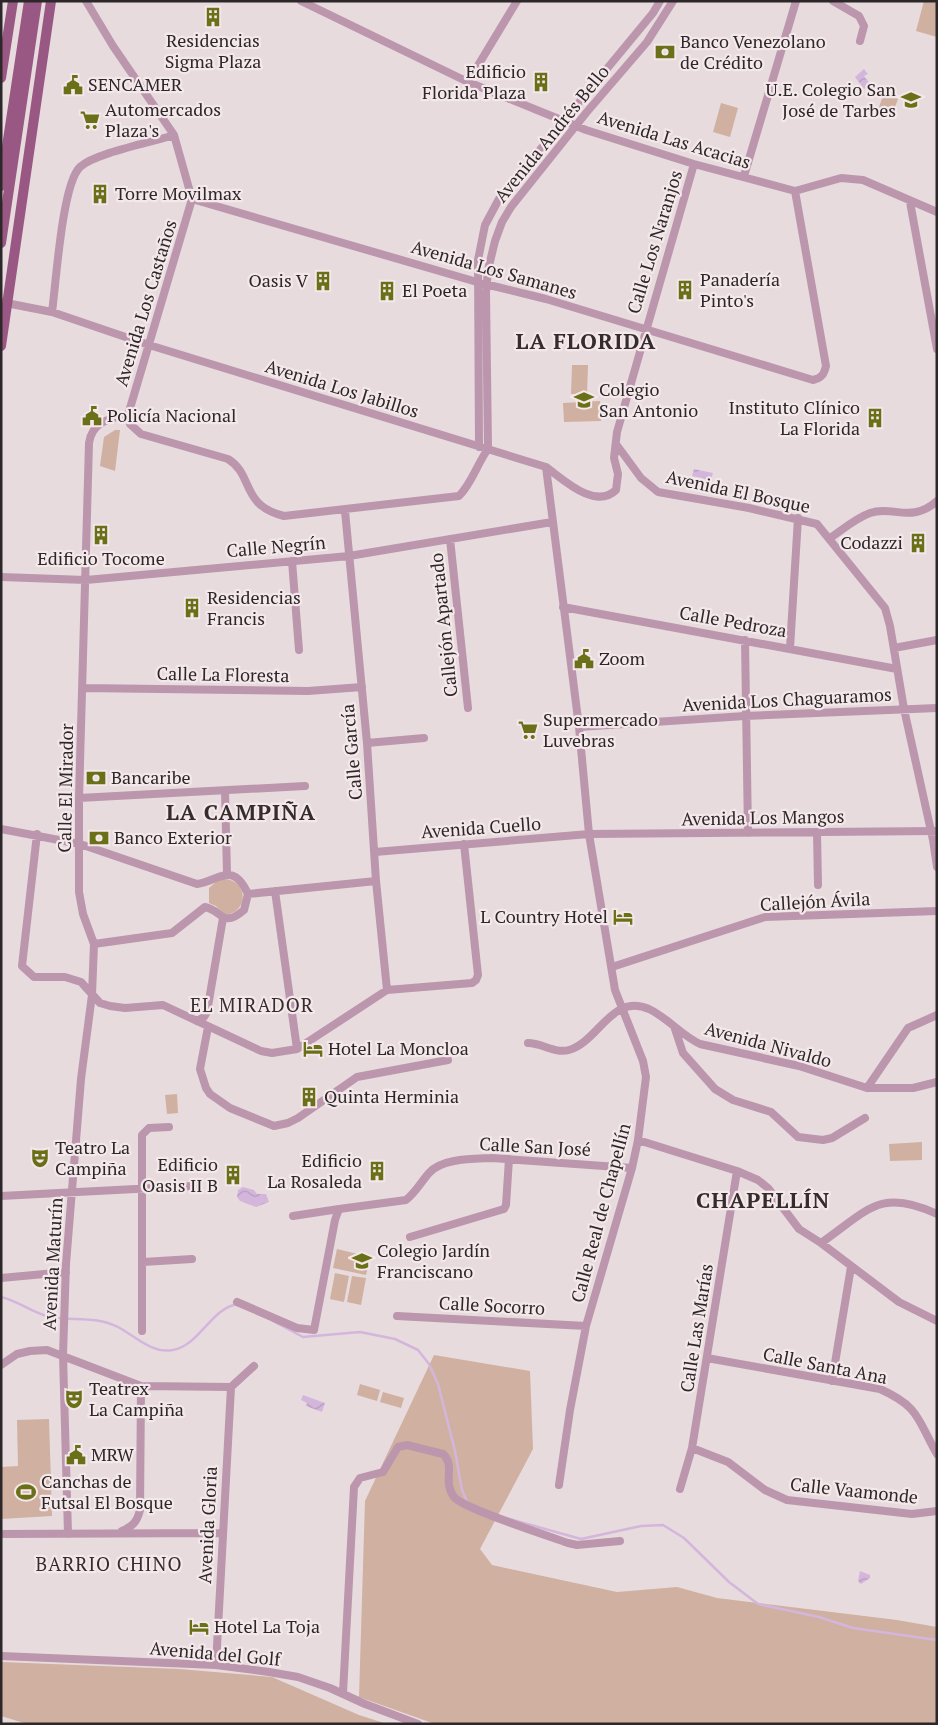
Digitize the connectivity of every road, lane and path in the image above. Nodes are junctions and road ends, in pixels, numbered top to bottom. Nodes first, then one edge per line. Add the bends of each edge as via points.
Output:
1 (13, 1) edge
2 (28, 1) edge
3 (37, 1) edge
4 (86, 1) edge
5 (301, 1) edge
6 (518, 1) edge
7 (660, 1) edge
8 (673, 1) edge
9 (796, 1) edge
10 (833, 1) edge
11 (52, 4) edge
12 (860, 41) dead end
13 (1, 78) edge
14 (468, 82) junction
15 (566, 120) junction
16 (576, 126) junction
17 (174, 135) junction
18 (694, 164) junction
19 (744, 176) junction
20 (1, 186) edge
21 (795, 191) junction
22 (192, 199) junction
23 (910, 202) junction
24 (937, 212) edge
25 (1, 243) edge
26 (7, 278) edge
27 (477, 282) junction
28 (487, 284) junction
29 (4, 303) edge
30 (52, 312) junction
31 (645, 330) junction
32 (150, 345) junction
33 (1, 346) edge
34 (937, 349) edge
35 (128, 415) junction
36 (616, 444) junction
37 (479, 447) junction
38 (488, 449) junction
39 (546, 467) junction
40 (937, 501) edge
41 (345, 511) junction
42 (798, 518) junction
43 (552, 522) junction
44 (830, 538) junction
45 (450, 539) junction
46 (349, 556) junction
47 (292, 561) junction
48 (1, 577) edge
49 (86, 580) junction
50 (563, 607) junction
51 (744, 640) junction
52 (937, 640) edge
53 (790, 648) junction
54 (894, 648) junction
55 (299, 650) dead end
56 (897, 669) junction
57 (83, 688) junction
58 (362, 688) junction
59 (468, 708) dead end
60 (937, 708) edge
61 (904, 709) junction
62 (746, 716) junction
63 (579, 727) junction
64 (424, 738) dead end
65 (368, 743) junction
66 (305, 786) dead end
67 (225, 790) junction
68 (79, 798) junction
69 (1, 829) edge
70 (934, 831) edge
71 (817, 832) junction
72 (748, 833) junction
73 (37, 834) junction
74 (589, 834) junction
75 (80, 844) junction
76 (464, 844) junction
77 (375, 852) junction
78 (937, 866) edge
79 (227, 874) junction
80 (376, 881) junction
81 (818, 885) dead end
82 (276, 891) junction
83 (248, 894) junction
84 (937, 911) edge
85 (223, 918) junction
86 (94, 944) junction
87 (612, 967) junction
88 (387, 990) junction
89 (92, 995) junction
90 (621, 1008) junction
91 (937, 1015) edge
92 (197, 1021) junction
93 (208, 1027) junction
94 (675, 1029) junction
95 (528, 1043) dead end
96 (296, 1049) junction
97 (448, 1060) dead end
98 (937, 1082) edge
99 (867, 1088) junction
100 (865, 1118) dead end
101 (169, 1127) dead end
102 (638, 1140) junction
103 (508, 1160) junction
104 (632, 1168) junction
105 (737, 1171) junction
106 (193, 1186) dead end
107 (141, 1188) junction
108 (71, 1192) junction
109 (1, 1196) edge
110 (339, 1209) junction
111 (937, 1214) edge
112 (293, 1216) dead end
113 (410, 1237) dead end
114 (821, 1243) junction
115 (192, 1259) dead end
116 (143, 1262) junction
117 (851, 1267) junction
118 (66, 1272) junction
119 (1, 1278) edge
120 (238, 1302) dead end
121 (397, 1316) dead end
122 (937, 1321) edge
123 (586, 1326) junction
124 (142, 1331) dead end
125 (63, 1355) junction
126 (707, 1358) junction
127 (1, 1365) edge
128 (254, 1366) dead end
129 (832, 1381) junction
130 (141, 1386) junction
131 (231, 1387) junction
132 (692, 1448) junction
133 (937, 1454) edge
134 (559, 1485) dead end
135 (680, 1489) dead end
136 (937, 1510) edge
137 (119, 1533) junction
138 (222, 1533) junction
139 (1, 1534) edge
140 (68, 1534) junction
141 (620, 1541) dead end
142 (1, 1656) edge
143 (216, 1665) junction
144 (343, 1693) junction
145 (418, 1724) edge

1 - 13 main road
2 - 20 main road
3 - 25 main road
4 - 17 street via 112,46
5 - 14 street, Avenida Las Acacias
6 - 14 street
7 - 15 street, Avenida Andrés Bello
8 - 16 street, Avenida Andrés Bello via 647,42
9 - 19 street
10 - 12 street via 860,16 864,26
11 - 26 main road
14 - 15 street, Avenida Las Acacias
15 - 16 street, Avenida Las Acacias
15 - 27 street, Avenida Andrés Bello via 492,212 481,241
16 - 18 street, Avenida Las Acacias
16 - 28 street, Avenida Andrés Bello via 524,189 502,222
17 - 22 street
17 - 30 street via 90,161 79,168 69,189
18 - 19 street, Avenida Las Acacias
18 - 31 street, Calle Los Naranjos
19 - 21 street, Avenida Las Acacias
21 - 23 street via 848,177 863,180
21 - 31 street, Avenida Los Samanes via 825,357 824,374 820,378 803,377
22 - 27 street, Avenida Los Samanes
22 - 32 street, Avenida Los Castaños
23 - 24 street
23 - 34 street
26 - 29 main road
27 - 28 street, Avenida Los Samanes
27 - 37 street, Avenida Andrés Bello
28 - 31 street, Avenida Los Samanes
28 - 38 street, Avenida Andrés Bello
29 - 30 street, Avenida Los Jabillos
29 - 33 main road
30 - 32 street, Avenida Los Jabillos
31 - 36 street, Calle Los Naranjos
32 - 35 street, Avenida Los Castaños
32 - 37 street, Avenida Los Jabillos
35 - 41 street via 130,424 141,434 236,464 252,495 274,514
35 - 49 street, Calle El Mirador via 96,425 90,437
36 - 39 street, Avenida Los Jabillos via 614,458 619,482 612,494 583,493
36 - 42 street, Avenida El Bosque via 641,478 658,492
37 - 38 street, Avenida Los Jabillos
38 - 39 street, Avenida Los Jabillos
38 - 41 street via 476,464 460,496
39 - 43 street, Calle Real de Chapellín
40 - 44 street via 923,510 910,513 868,514
41 - 46 street, Calle García
42 - 44 street, Avenida El Bosque via 817,524
42 - 53 street
43 - 45 street, Calle Negrín
43 - 50 street, Calle Real de Chapellín
44 - 54 street, Avenida El Bosque via 884,608
45 - 46 street, Calle Negrín
45 - 59 street, Callejón Apartado
46 - 47 street, Calle Negrín
46 - 58 street, Calle García
47 - 49 street, Calle Negrín
47 - 55 street
48 - 49 street, Calle Negrín
49 - 57 street, Calle El Mirador
50 - 51 street, Calle Pedroza
50 - 63 street, Calle Real de Chapellín
51 - 53 street, Calle Pedroza
51 - 62 street
52 - 54 street
53 - 56 street, Calle Pedroza
54 - 56 street, Avenida El Bosque
56 - 61 street, Avenida El Bosque
57 - 58 street, Calle La Floresta via 308,691
57 - 68 street, Calle El Mirador
58 - 65 street, Calle García
60 - 61 street, Avenida Los Chaguaramos
61 - 62 street, Avenida Los Chaguaramos
61 - 70 street, Avenida El Bosque
62 - 63 street, Avenida Los Chaguaramos
62 - 72 street
63 - 74 street, Calle Real de Chapellín
64 - 65 street
65 - 77 street, Calle García
66 - 67 street
67 - 68 street
67 - 79 street
68 - 75 street, Calle El Mirador
69 - 73 street
70 - 71 street, Avenida Los Mangos
70 - 78 street, Avenida El Bosque
71 - 72 street, Avenida Los Mangos
71 - 81 street
72 - 74 street, Avenida Los Mangos
73 - 75 street
73 - 89 street via 22,966 34,977 64,977 81,982
74 - 76 street, Avenida Cuello
74 - 87 street, Calle Real de Chapellín
75 - 79 street via 197,884
75 - 86 street, Calle El Mirador via 79,892
76 - 77 street, Avenida Cuello
76 - 88 street via 476,980 472,983
77 - 80 street, Calle García
79 - 83 street via 240,881
80 - 82 street
80 - 88 street, Calle García
82 - 83 street
82 - 96 street
83 - 85 street via 244,910 231,918
84 - 87 street, Callejón Ávila via 765,917
85 - 86 street via 205,907 172,933
85 - 92 street via 207,1012
86 - 89 street, Calle El Mirador
87 - 90 street, Calle Real de Chapellín
88 - 96 street
89 - 92 street via 100,1003 110,1006 163,1005
89 - 108 street, Avenida Maturín via 80,1079
90 - 94 street, Avenida Nivaldo via 633,1006 650,1010
90 - 95 street via 572,1049 559,1051
90 - 102 street, Calle Real de Chapellín via 645,1068
91 - 99 street via 908,1028
92 - 93 street
93 - 96 street via 261,1051 272,1053
93 - 97 street via 200,1070 206,1088 230,1108 274,1126 298,1118 357,1077
94 - 99 street, Avenida Nivaldo via 700,1044 799,1066
94 - 100 street via 683,1053 715,1089 733,1100 771,1112 798,1137 832,1138
98 - 99 street, Avenida Nivaldo via 913,1088
101 - 107 street via 149,1128 142,1135
102 - 104 street, Calle Real de Chapellín
102 - 105 street
103 - 104 street, Calle San José
103 - 110 street, Calle San José via 474,1159 440,1165 430,1171 406,1200
103 - 113 street via 504,1209
104 - 123 street, Calle Real de Chapellín
105 - 114 street via 768,1188 799,1229
105 - 126 street, Calle Las Marías
106 - 107 street
107 - 108 street
107 - 116 street
108 - 109 street
108 - 118 street, Avenida Maturín
110 - 112 street, Calle San José
110 - 120 street via 334,1220 314,1329 297,1328
111 - 114 street via 915,1203 886,1201 865,1211
114 - 117 street
115 - 116 street
116 - 124 street
117 - 122 street via 900,1302
117 - 129 street
118 - 119 street
118 - 125 street, Avenida Maturín
121 - 123 street, Calle Socorro
123 - 134 street, Calle Real de Chapellín
125 - 127 street via 47,1350 30,1350
125 - 130 street
125 - 140 street, Avenida Maturín
126 - 129 street, Calle Santa Ana
126 - 132 street, Calle Las Marías
128 - 131 street
129 - 133 street, Calle Santa Ana via 880,1389 906,1402
130 - 131 street
130 - 137 street via 140,1510 132,1526
131 - 138 street, Avenida Gloria
132 - 135 street, Calle Las Marías
132 - 136 street, Calle Vaamonde via 728,1462 765,1490 787,1500 912,1514
137 - 138 street
137 - 140 street
138 - 143 street, Avenida Gloria
139 - 140 street
141 - 144 street via 577,1545 495,1517 456,1500 448,1487 450,1464 443,1454 407,1445 398,1447 383,1472 360,1478 354,1486
142 - 143 street, Avenida del Golf
143 - 144 street, Avenida del Golf via 298,1677
144 - 145 street, Avenida del Golf

